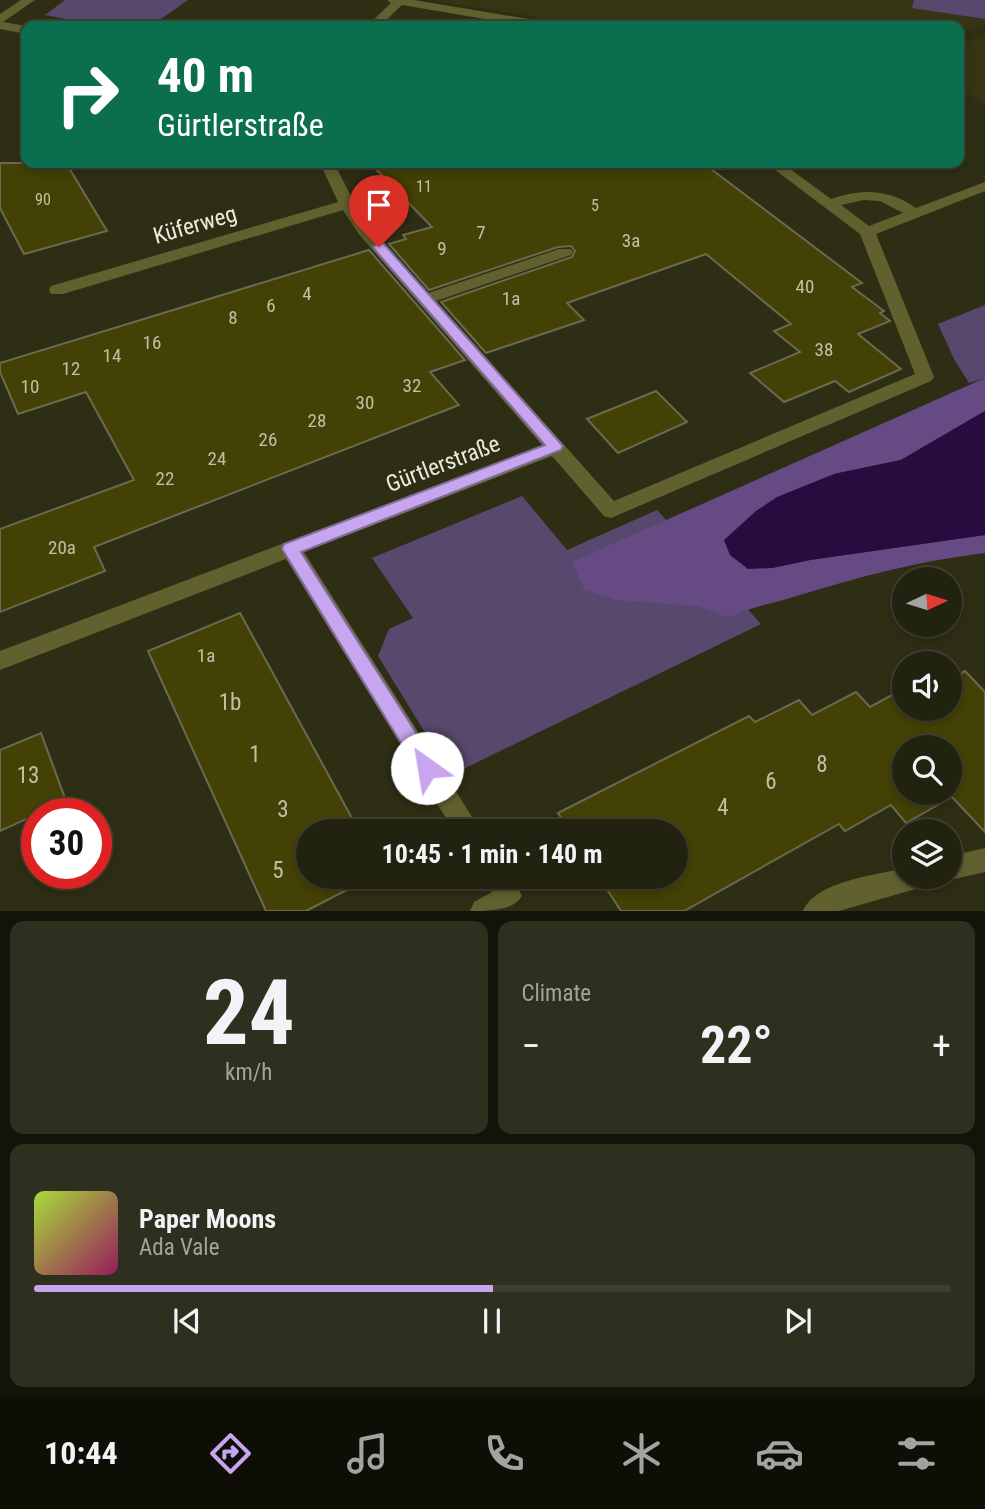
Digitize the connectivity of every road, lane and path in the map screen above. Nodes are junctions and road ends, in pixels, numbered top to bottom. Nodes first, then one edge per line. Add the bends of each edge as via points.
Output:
1 (29, 0) edge
2 (396, 1) edge
3 (0, 19) edge
4 (378, 21) edge
5 (517, 21) edge
6 (0, 25) edge
7 (21, 29) edge
8 (329, 168) edge
9 (780, 168) edge
10 (985, 186) edge
11 (830, 204) junction
12 (347, 205) junction
13 (914, 214) junction
14 (867, 232) junction
15 (565, 252) dead end
16 (57, 290) dead end
17 (426, 299) junction
18 (555, 446) junction
19 (290, 549) junction
20 (0, 661) edge
21 (460, 819) edge
22 (985, 860) edge
23 (962, 866) edge
24 (892, 883) edge
25 (508, 894) edge
26 (483, 911) edge
27 (816, 911) edge

1 - 3 street
2 - 4 street
2 - 5 street
6 - 7 street
8 - 12 street
9 - 11 street
10 - 13 street
11 - 13 street via 860,195 880,195
11 - 14 street
12 - 16 street, Küferweg
12 - 17 street
13 - 14 street
14 - 18 street via 925,377 611,511
15 - 17 street
17 - 18 street
18 - 19 street, Gürtlerstraße
19 - 20 street, Gürtlerstraße
19 - 21 street
22 - 23 street
24 - 27 street via 838,896
25 - 26 street

